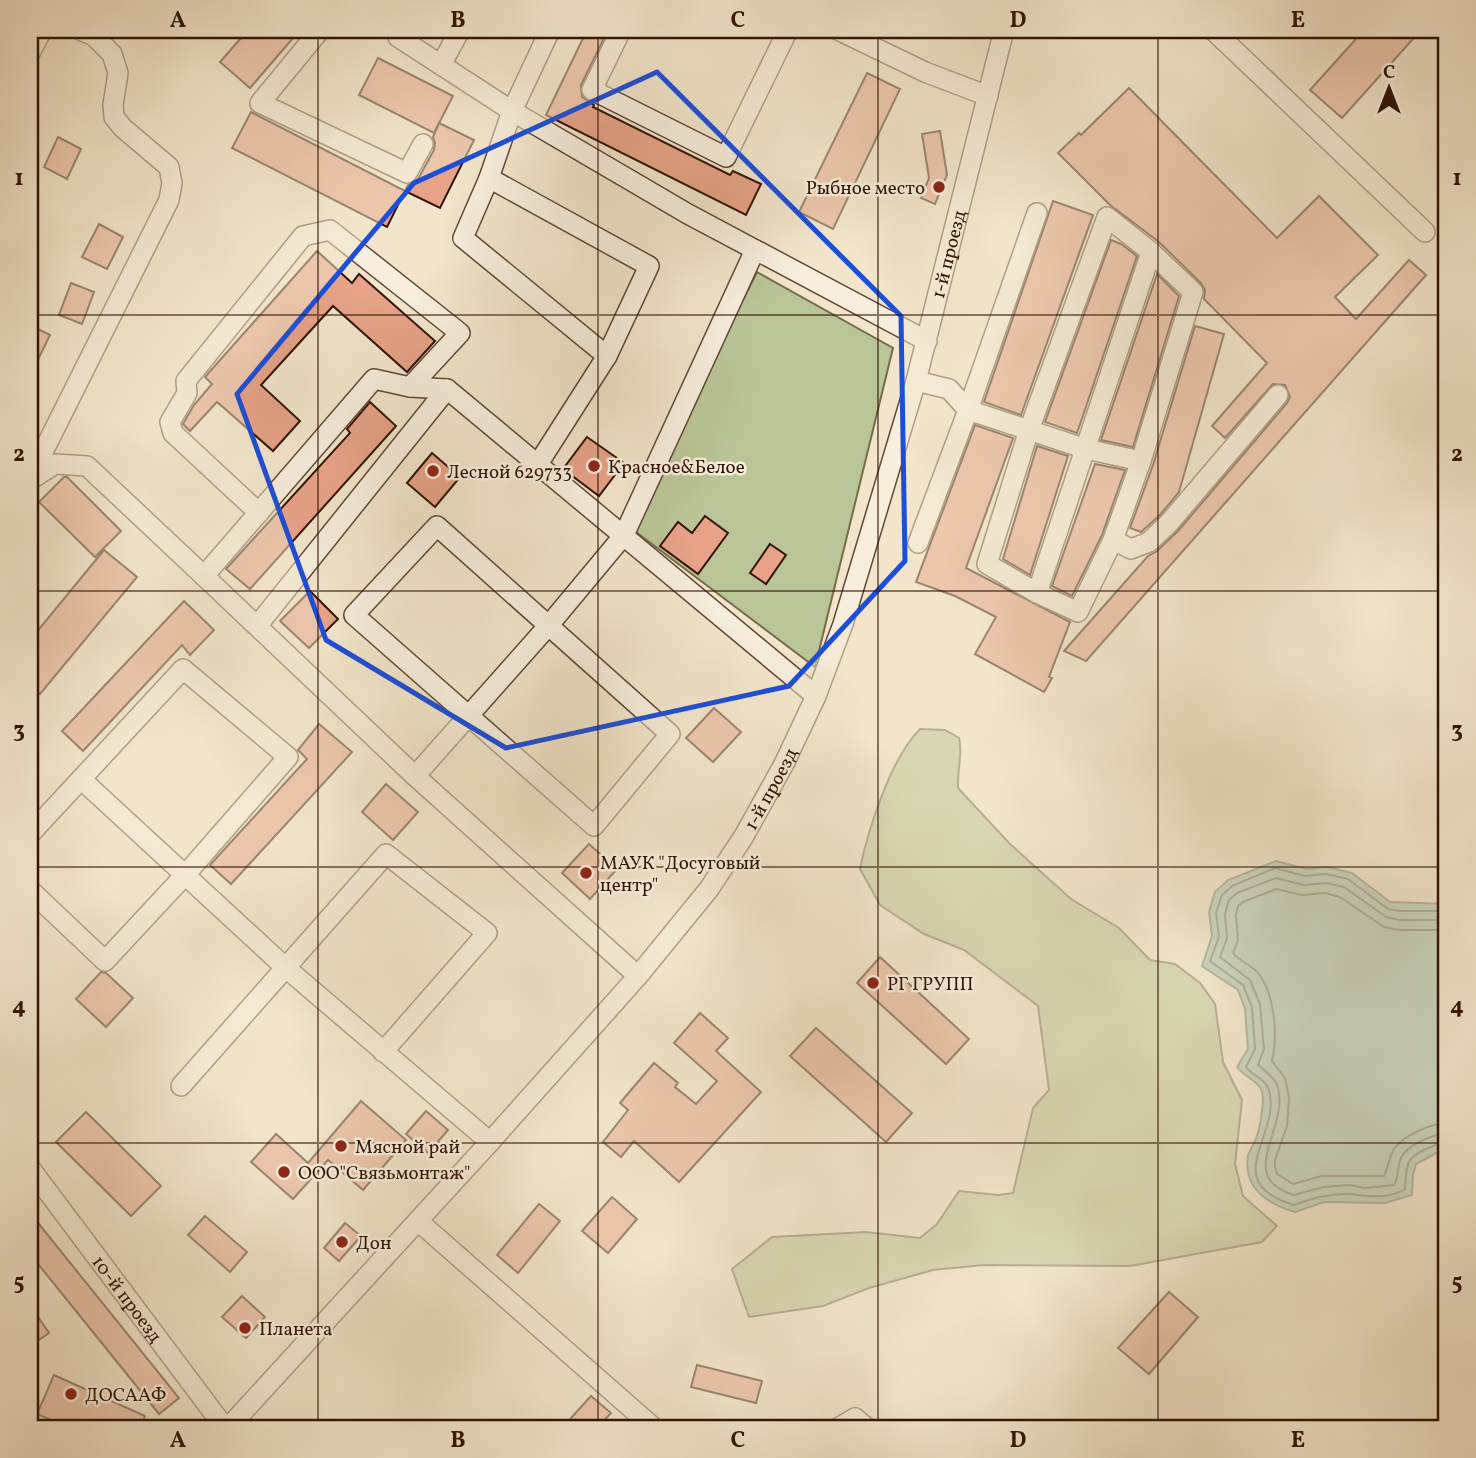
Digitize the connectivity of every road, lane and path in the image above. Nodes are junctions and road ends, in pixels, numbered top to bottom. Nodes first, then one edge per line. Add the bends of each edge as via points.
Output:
1 (42, 30) edge
2 (80, 30) edge
3 (320, 30) edge
4 (401, 30) edge
5 (460, 30) edge
6 (551, 30) edge
7 (621, 30) edge
8 (788, 30) edge
9 (838, 30) edge
10 (1004, 30) edge
11 (1213, 30) edge
12 (30, 53) edge
13 (441, 65) junction
14 (988, 96) junction
15 (512, 111) junction
16 (423, 144) dead end
17 (489, 177) junction
18 (1037, 213) dead end
19 (1425, 232) dead end
20 (755, 250) junction
21 (1151, 252) junction
22 (927, 341) junction
23 (607, 356) junction
24 (916, 381) junction
25 (410, 387) junction
26 (447, 389) junction
27 (1278, 395) dead end
28 (968, 410) junction
29 (1029, 430) junction
30 (1086, 449) junction
31 (1141, 461) junction
32 (538, 464) junction
33 (30, 480) edge
34 (259, 513) junction
35 (624, 535) junction
36 (1113, 540) junction
37 (918, 543) dead end
38 (204, 576) junction
39 (1037, 593) junction
40 (549, 625) junction
41 (257, 626) junction
42 (816, 696) junction
43 (468, 716) junction
44 (415, 776) junction
45 (82, 780) junction
46 (30, 834) edge
47 (185, 875) junction
48 (30, 890) edge
49 (286, 968) junction
50 (638, 976) junction
51 (383, 1052) junction
52 (181, 1086) dead end
53 (490, 1142) junction
54 (30, 1168) edge
55 (418, 1221) junction
56 (227, 1428) edge
57 (654, 1428) edge
58 (838, 1428) edge
59 (867, 1428) edge

1 - 12 street
2 - 33 street via 94,36 112,54 118,73 114,117 169,167 172,183 169,200
3 - 16 street via 260,103 407,173
4 - 13 street via 398,37
5 - 13 street
6 - 15 street
7 - 8 street via 592,90 726,157
9 - 14 street
10 - 14 street, 1-й проезд
11 - 19 street
13 - 15 street
14 - 22 street, 1-й проезд
15 - 17 street
15 - 20 street
17 - 23 street via 464,238
17 - 23 street via 649,265
18 - 28 street
20 - 22 street
20 - 35 street
21 - 29 street via 1107,216
21 - 30 street
21 - 31 street via 1193,292
22 - 24 street, 1-й проезд
23 - 32 street
24 - 28 street via 949,389
24 - 42 street, 1-й проезд via 843,624
25 - 26 street
25 - 34 street via 374,379
25 - 34 street via 460,332 330,230 303,236 193,371 186,381 187,393 170,422 173,433
26 - 32 street
26 - 41 street
27 - 36 street via 1149,542 1132,549
28 - 29 street
28 - 37 street
29 - 30 street
29 - 39 street via 987,564
30 - 31 street
30 - 39 street
31 - 36 street
32 - 35 street
33 - 38 street via 55,464 87,466
34 - 38 street
35 - 40 street
35 - 42 street
36 - 39 street via 1078,612
38 - 41 street
40 - 43 street
40 - 43 street via 437,526 354,615
40 - 43 street via 670,734 594,826
41 - 44 street
42 - 50 street, 1-й проезд via 785,764 744,836 709,889
43 - 44 street
44 - 50 street
45 - 46 street
45 - 47 street
45 - 47 street via 183,669 288,757
47 - 48 street via 105,961
47 - 49 street
49 - 51 street
49 - 51 street via 386,854 487,933
49 - 52 street
50 - 53 street, 1-й проезд
51 - 53 street
53 - 55 street, 1-й проезд
54 - 56 street, 10-й проезд
55 - 56 street, 1-й проезд
55 - 57 street
58 - 59 street via 855,1418

